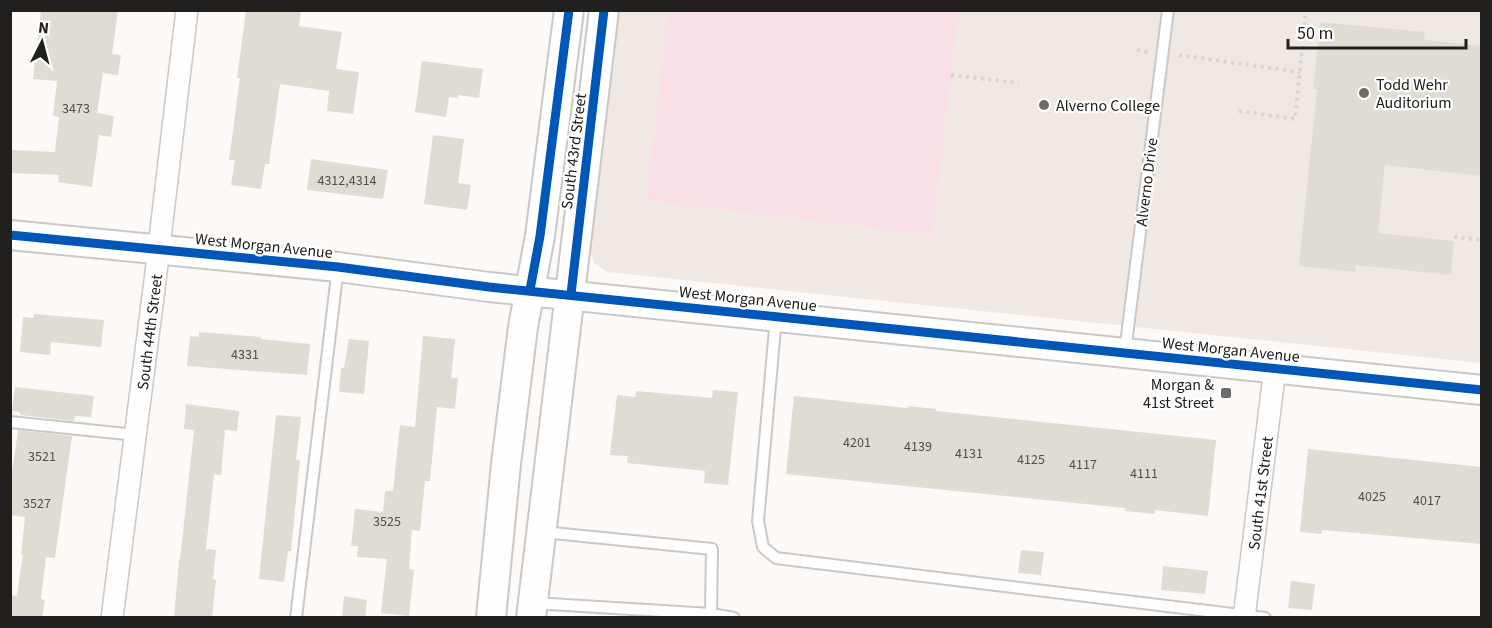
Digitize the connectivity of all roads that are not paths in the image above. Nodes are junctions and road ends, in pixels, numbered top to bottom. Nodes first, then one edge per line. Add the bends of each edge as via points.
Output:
1 (187, 10) edge
2 (569, 10) edge
3 (604, 10) edge
4 (1168, 10) edge
5 (10, 235) edge
6 (159, 250) junction
7 (338, 267) junction
8 (530, 290) junction
9 (571, 294) junction
10 (776, 316) junction
11 (1125, 353) junction
12 (1275, 368) junction
13 (1482, 390) edge
14 (10, 422) edge
15 (136, 435) junction
16 (506, 464) junction
17 (550, 469) junction
18 (542, 532) junction
19 (532, 610) edge
20 (711, 614) junction
21 (1252, 617) edge
22 (111, 618) edge
23 (296, 618) edge
24 (491, 618) edge
25 (734, 618) edge

1 - 6 street, South 44th Street
2 - 8 street, South 43rd Street
3 - 9 street, South 43rd Street
4 - 11 lane, Alverno Drive
5 - 6 street, West Morgan Avenue
6 - 7 street, West Morgan Avenue
6 - 15 street, South 44th Street
7 - 8 street, West Morgan Avenue
7 - 23 lane
8 - 9 street, West Morgan Avenue
8 - 16 street, South 43rd Street
9 - 10 street, West Morgan Avenue
9 - 17 street, South 43rd Street
10 - 11 street, West Morgan Avenue
10 - 21 lane via 758,521 763,547 776,558
11 - 12 street, West Morgan Avenue
12 - 13 street, West Morgan Avenue
12 - 21 street, South 41st Street
14 - 15 lane
15 - 22 street, South 44th Street
16 - 17 street
16 - 24 street, South 43rd Street
17 - 18 street, South 43rd Street
18 - 19 street, South 43rd Street
18 - 20 lane via 712,549
19 - 20 lane
20 - 25 lane

